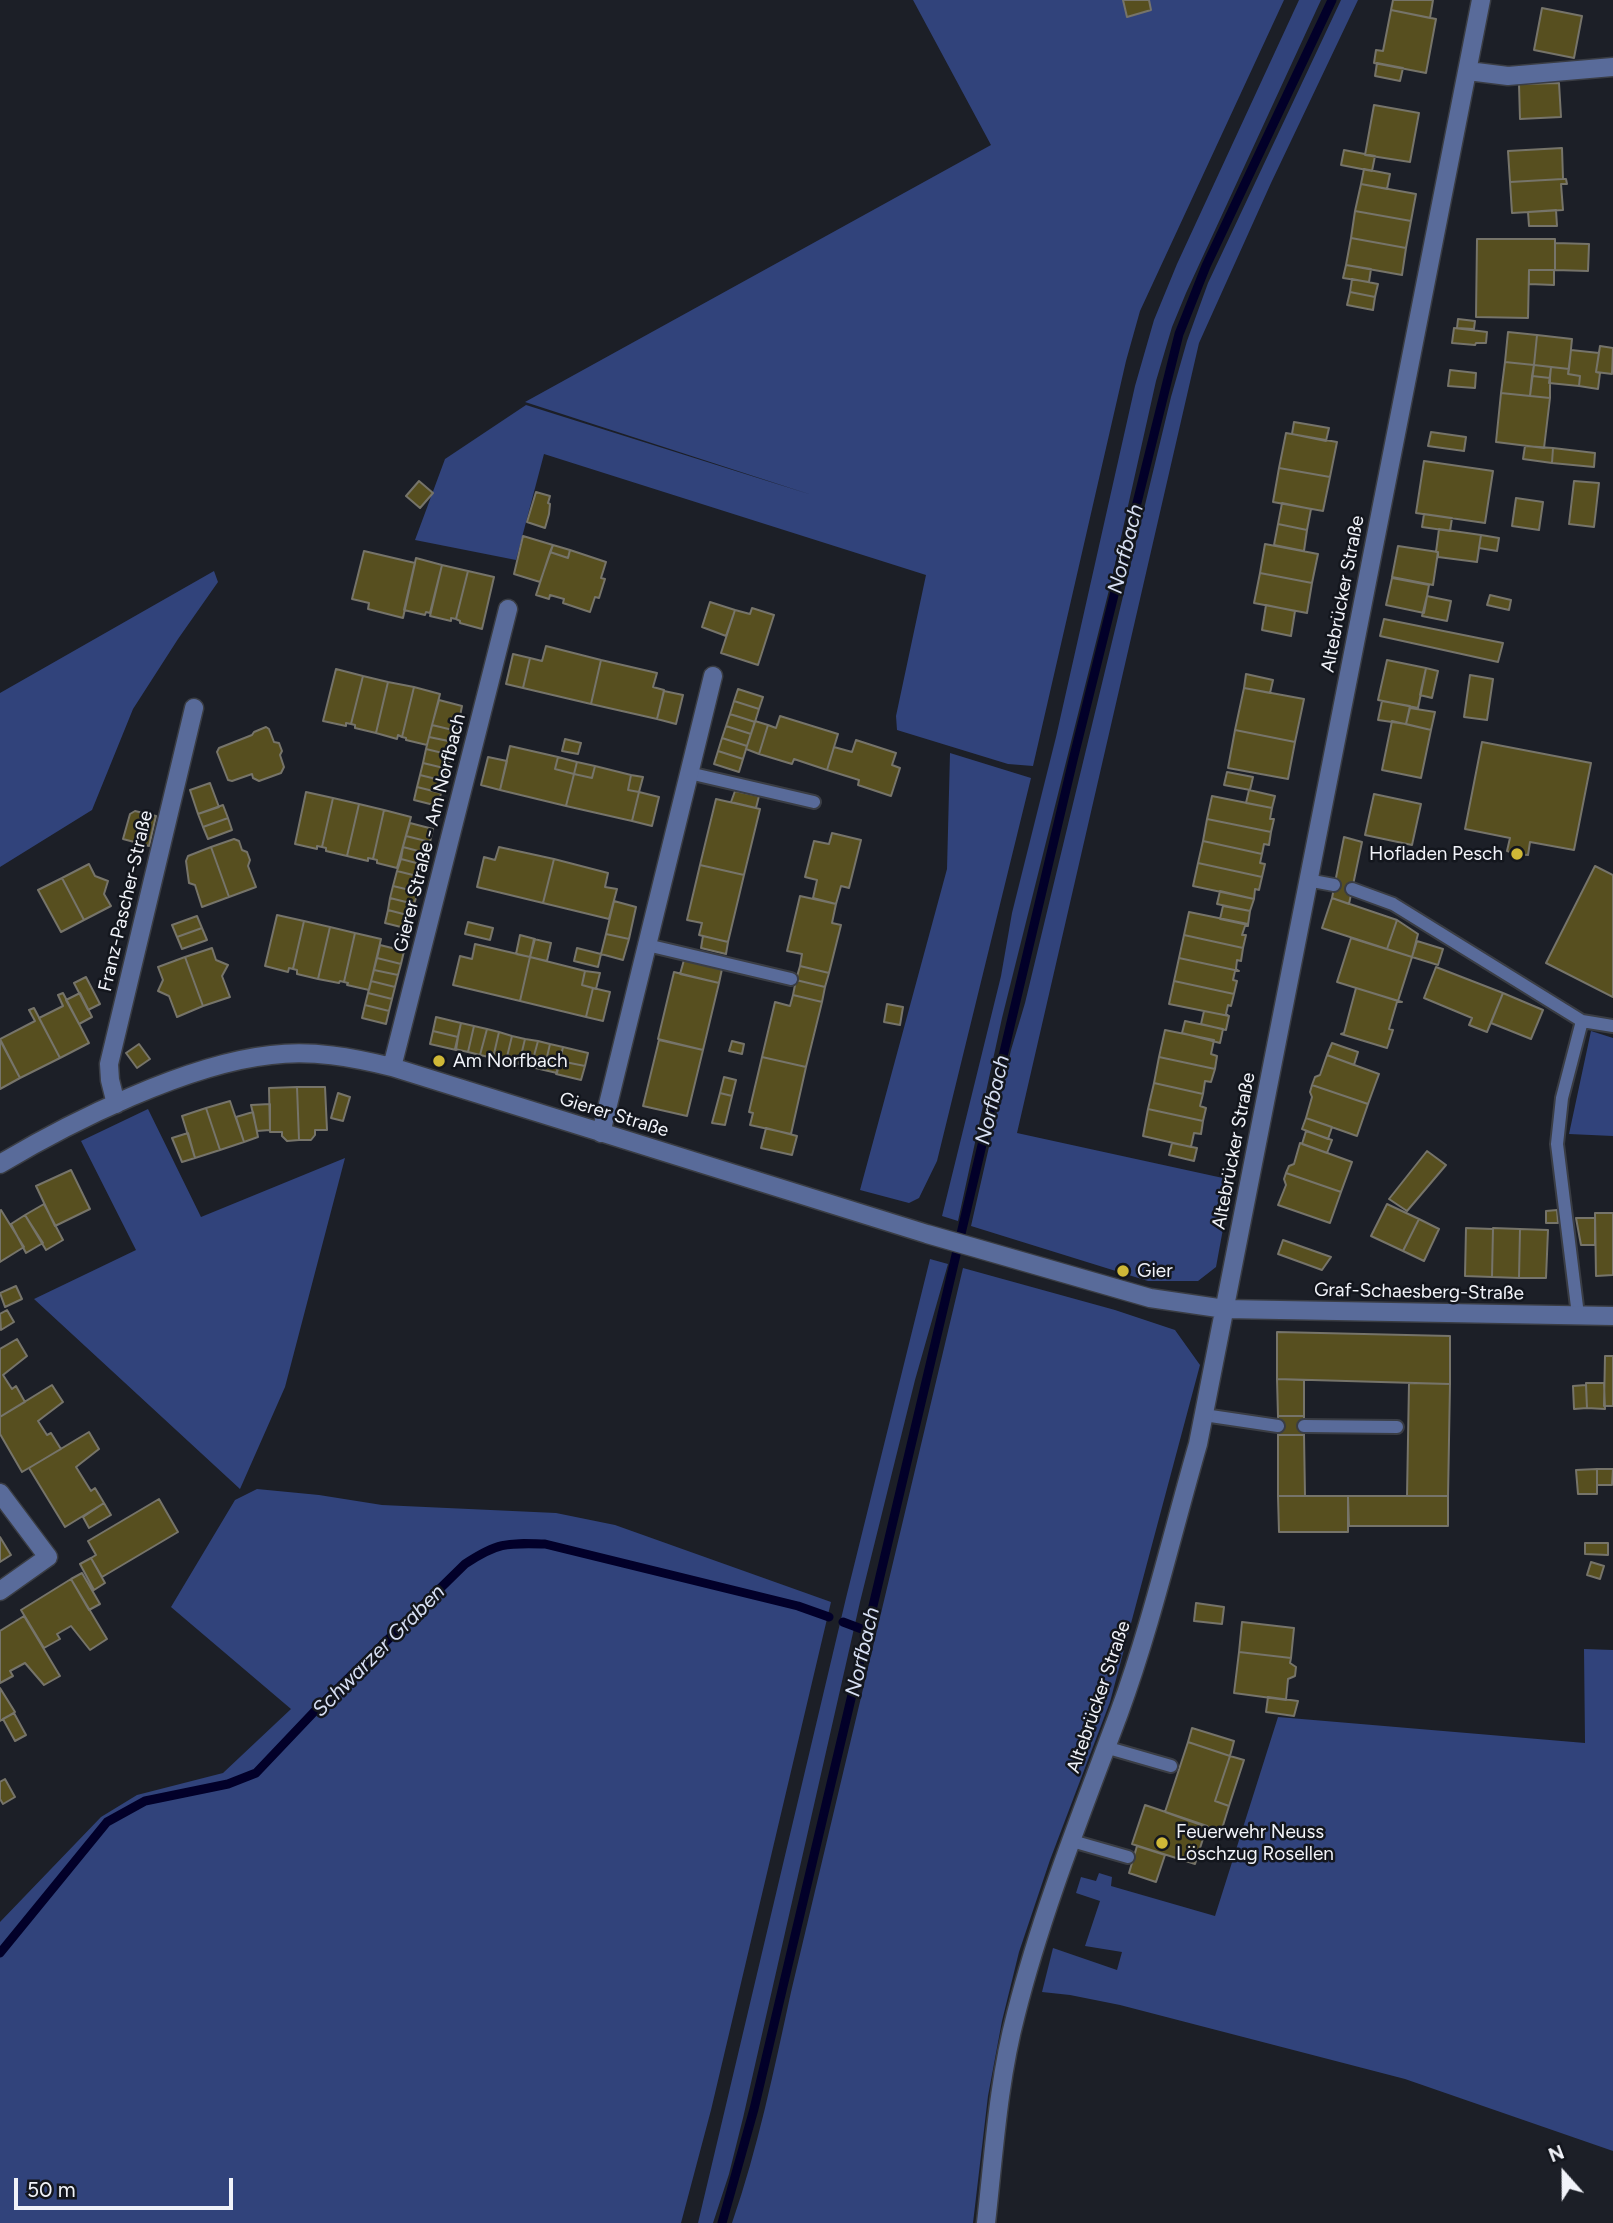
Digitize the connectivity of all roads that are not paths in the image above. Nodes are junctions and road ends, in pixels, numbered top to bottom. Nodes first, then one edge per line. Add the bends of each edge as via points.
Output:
1 (1481, 0) edge
2 (1613, 67) edge
3 (1468, 71) junction
4 (508, 609) dead end
5 (713, 676) dead end
6 (194, 708) dead end
7 (689, 772) junction
8 (814, 802) dead end
9 (1307, 880) junction
10 (1334, 885) dead end
11 (1352, 889) dead end
12 (647, 945) junction
13 (791, 979) dead end
14 (1582, 1021) junction
15 (1613, 1026) edge
16 (392, 1067) junction
17 (116, 1104) junction
18 (601, 1133) junction
19 (0, 1164) edge
20 (1225, 1309) junction
21 (1578, 1315) junction
22 (1613, 1316) edge
23 (1204, 1415) junction
24 (1278, 1426) dead end
25 (1304, 1426) dead end
26 (1397, 1427) dead end
27 (0, 1493) edge
28 (0, 1591) edge
29 (1105, 1747) junction
30 (1171, 1766) dead end
31 (1072, 1841) junction
32 (1128, 1857) dead end
33 (986, 2223) edge

1 - 3 street, Altebrücker Straße
2 - 3 street via 1508,76
3 - 9 street, Altebrücker Straße
4 - 16 street, Gierer Straße - Am Norfbach
5 - 7 street
6 - 17 street, Franz-Pascher-Straße via 109,1063
7 - 8 lane
7 - 12 street
9 - 10 lane
9 - 20 street, Altebrücker Straße
11 - 14 lane via 1393,904
12 - 13 lane
12 - 18 street
14 - 15 lane
14 - 21 lane via 1562,1098 1557,1144
16 - 17 street, Gierer Straße via 345,1056 270,1055 195,1073
16 - 18 street, Gierer Straße
17 - 19 street, Gierer Straße
18 - 20 street, Gierer Straße via 1119,1291
20 - 21 street, Graf-Schaesberg-Straße
20 - 23 street, Altebrücker Straße
21 - 22 street, Graf-Schaesberg-Straße
23 - 24 lane
23 - 29 street, Altebrücker Straße via 1145,1631
25 - 26 lane
27 - 28 street via 48,1557
29 - 30 lane
29 - 31 street, Altebrücker Straße
31 - 32 lane
31 - 33 street, Altebrücker Straße via 1015,2016

